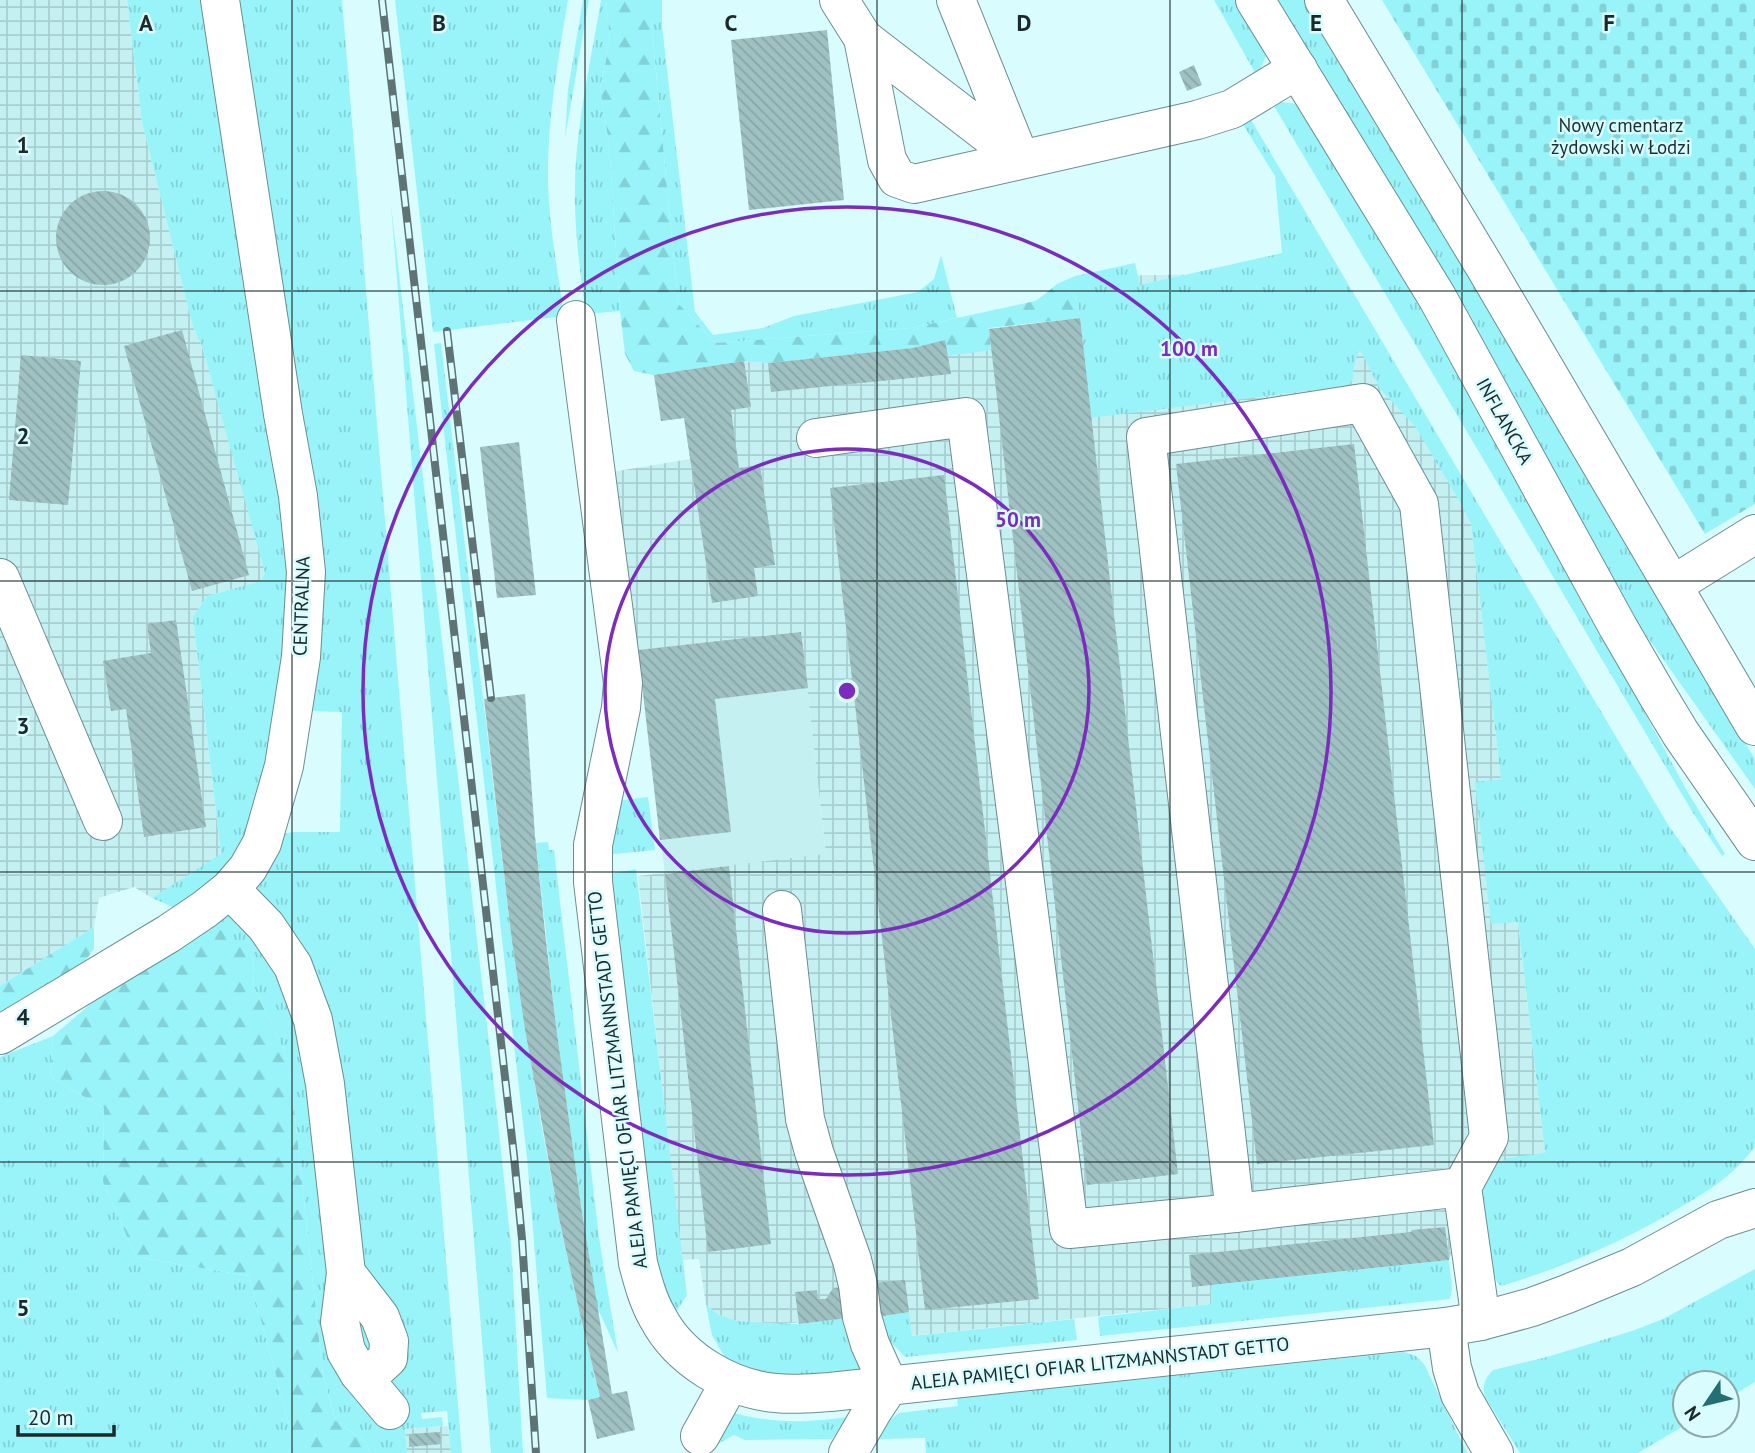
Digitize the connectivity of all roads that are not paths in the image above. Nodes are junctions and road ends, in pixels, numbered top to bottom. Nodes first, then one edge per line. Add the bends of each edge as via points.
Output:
1 (220, 0) edge
2 (839, 0) edge
3 (956, 0) edge
4 (1255, 0) edge
5 (1324, 0) edge
6 (863, 38) junction
7 (1298, 69) junction
8 (1020, 159) junction
9 (576, 320) dead end
10 (816, 438) dead end
11 (1755, 534) edge
12 (0, 578) edge
13 (1673, 585) junction
14 (1755, 726) edge
15 (103, 821) dead end
16 (1755, 841) edge
17 (230, 889) junction
18 (782, 910) dead end
19 (0, 1035) edge
20 (1755, 1184) edge
21 (1462, 1187) junction
22 (1755, 1208) edge
23 (1235, 1213) junction
24 (1718, 1220) junction
25 (1463, 1324) junction
26 (730, 1382) junction
27 (889, 1385) junction
28 (390, 1410) dead end
29 (700, 1436) dead end
30 (848, 1453) edge
31 (1493, 1453) edge

1 - 17 street, CENTRALNA via 306,572 301,657 284,766 262,843
2 - 6 street
3 - 8 street
4 - 7 street, INFLANCKA
5 - 13 street
6 - 8 street
6 - 8 street via 887,160 897,178 914,184
7 - 8 street via 1231,109
7 - 16 street, INFLANCKA via 1437,297 1658,696
9 - 26 street, ALEJA PAMIĘCI OFIAR LITZMANNSTADT GETTO via 623,683 593,845 593,882 638,1263 646,1293 671,1338 708,1370
10 - 23 street via 966,417 1069,1230
11 - 13 street
12 - 15 street
13 - 14 street
17 - 19 street, CENTRALNA via 168,934
17 - 28 street via 266,926 293,966 313,1020 325,1084 346,1273 340,1322 346,1351
18 - 27 street via 806,1119 852,1260 870,1344
20 - 24 street, ALEJA PAMIĘCI OFIAR LITZMANNSTADT GETTO
21 - 23 street
21 - 23 street via 1489,1137 1419,504 1363,402 1146,437
21 - 25 street
22 - 24 street, ALEJA PAMIĘCI OFIAR LITZMANNSTADT GETTO
24 - 25 street, ALEJA PAMIĘCI OFIAR LITZMANNSTADT GETTO via 1601,1281 1532,1307
25 - 27 street, ALEJA PAMIĘCI OFIAR LITZMANNSTADT GETTO
25 - 31 street via 1452,1368 1460,1394
26 - 27 street, ALEJA PAMIĘCI OFIAR LITZMANNSTADT GETTO via 795,1394
26 - 29 street
27 - 30 street

